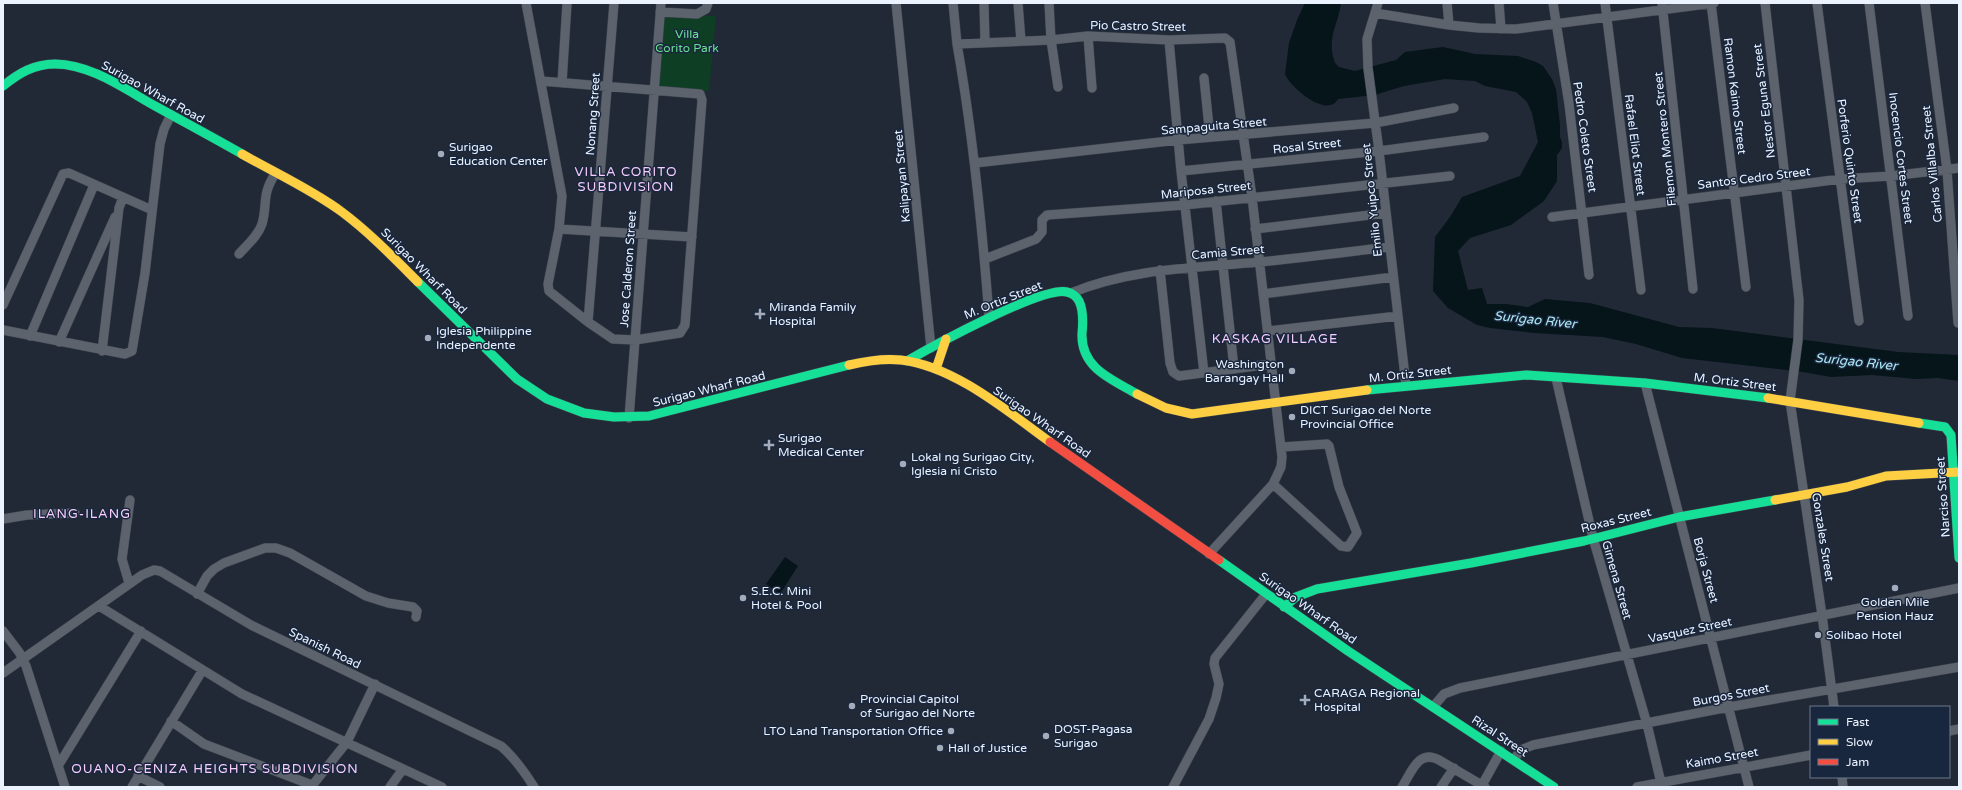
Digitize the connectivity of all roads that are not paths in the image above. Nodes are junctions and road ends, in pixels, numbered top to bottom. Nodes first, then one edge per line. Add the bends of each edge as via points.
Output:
1 (526, 3) edge
2 (567, 3) edge
3 (614, 3) edge
4 (708, 3) edge
5 (896, 3) edge
6 (953, 3) edge
7 (984, 3) edge
8 (1018, 3) edge
9 (1049, 3) edge
10 (1378, 3) edge
11 (1447, 3) edge
12 (1499, 3) edge
13 (1553, 3) edge
14 (1605, 3) edge
15 (1711, 3) edge
16 (1714, 3) edge
17 (1765, 3) edge
18 (1817, 3) edge
19 (1870, 3) edge
20 (1925, 3) edge
21 (1662, 6) edge
22 (661, 7) edge
23 (1375, 13) junction
24 (1606, 17) junction
25 (1556, 24) junction
26 (1449, 25) junction
27 (1501, 29) junction
28 (1088, 36) junction
29 (1051, 40) junction
30 (1169, 40) junction
31 (1021, 41) junction
32 (985, 42) junction
33 (957, 44) junction
34 (1204, 78) dead end
35 (541, 81) junction
36 (562, 82) junction
37 (3, 86) edge
38 (607, 86) junction
39 (1058, 87) dead end
40 (1092, 88) dead end
41 (655, 89) junction
42 (1454, 108) dead end
43 (171, 115) junction
44 (1375, 123) junction
45 (1243, 135) junction
46 (1210, 137) junction
47 (1484, 137) dead end
48 (1178, 140) junction
49 (1379, 150) junction
50 (975, 164) junction
51 (1247, 165) junction
52 (1959, 168) edge
53 (1947, 170) junction
54 (1180, 171) junction
55 (275, 174) junction
56 (1450, 176) dead end
57 (1891, 176) junction
58 (1840, 179) junction
59 (94, 185) junction
60 (1383, 185) junction
61 (1787, 186) junction
62 (1735, 193) junction
63 (123, 197) junction
64 (1252, 197) junction
65 (1684, 198) junction
66 (1216, 201) junction
67 (1185, 205) junction
68 (1630, 206) junction
69 (119, 208) junction
70 (152, 210) junction
71 (1386, 213) junction
72 (1583, 213) junction
73 (1552, 217) dead end
74 (559, 229) junction
75 (1255, 229) junction
76 (597, 231) junction
77 (643, 234) junction
78 (692, 237) junction
79 (1389, 247) junction
80 (239, 254) dead end
81 (985, 259) junction
82 (1258, 262) junction
83 (1223, 264) junction
84 (1191, 268) junction
85 (1160, 270) junction
86 (1589, 275) dead end
87 (1393, 277) junction
88 (1746, 287) dead end
89 (1692, 289) dead end
90 (1641, 290) dead end
91 (1071, 293) junction
92 (1263, 294) junction
93 (3, 305) edge
94 (989, 316) junction
95 (1398, 316) junction
96 (1908, 316) dead end
97 (1859, 321) dead end
98 (588, 322) junction
99 (1958, 323) dead end
100 (3, 330) edge
101 (1268, 331) junction
102 (30, 336) junction
103 (946, 339) junction
104 (635, 340) junction
105 (59, 342) junction
106 (931, 348) junction
107 (102, 350) junction
108 (907, 361) junction
109 (1271, 364) junction
110 (1234, 368) junction
111 (936, 369) junction
112 (1794, 371) joint
113 (1204, 373) junction
114 (1556, 378) junction
115 (1645, 383) junction
116 (1406, 385) junction
117 (1276, 401) junction
118 (1790, 401) junction
119 (630, 418) junction
120 (1951, 435) joint
121 (1282, 447) junction
122 (1956, 472) edge
123 (1273, 484) junction
124 (1804, 495) junction
125 (130, 500) dead end
126 (75, 513) dead end
127 (1679, 517) junction
128 (3, 519) edge
129 (1594, 538) junction
130 (1209, 554) junction
131 (1959, 558) edge
132 (130, 583) junction
133 (1959, 588) edge
134 (197, 594) junction
135 (1266, 594) junction
136 (99, 606) junction
137 (1284, 607) junction
138 (416, 616) dead end
139 (1822, 616) junction
140 (3, 631) edge
141 (141, 631) junction
142 (1711, 637) junction
143 (1626, 656) junction
144 (23, 658) junction
145 (1959, 667) edge
146 (202, 670) junction
147 (3, 673) edge
148 (375, 684) junction
149 (1831, 690) junction
150 (1834, 706) edge
151 (1433, 707) junction
152 (1729, 707) junction
153 (171, 721) junction
154 (1647, 724) junction
155 (347, 742) junction
156 (1500, 751) junction
157 (1810, 755) edge
158 (1514, 759) junction
159 (58, 766) junction
160 (1744, 766) junction
161 (1454, 768) junction
162 (403, 769) junction
163 (138, 776) junction
164 (1662, 784) edge
165 (312, 786) edge
166 (1483, 786) edge
167 (65, 787) edge
168 (132, 787) edge
169 (160, 787) edge
170 (390, 787) edge
171 (442, 787) edge
172 (534, 787) edge
173 (1174, 787) edge
174 (1402, 787) edge
175 (1441, 787) edge
176 (1554, 787) edge
177 (1637, 787) edge
178 (1749, 787) edge

1 - 35 street
2 - 36 street
3 - 38 street, Nonang Street
4 - 22 street via 706,9 700,13
5 - 106 street, Kalipayan Street
6 - 33 street
7 - 32 street
8 - 31 street
9 - 29 street
10 - 23 street, Emilio Yuipco Street
11 - 26 street
12 - 27 street
13 - 25 street, Pedro Coleto Street
14 - 24 street, Rafael Eliot Street
15 - 16 street
15 - 21 street
15 - 62 street, Ramon Kaimo Street
17 - 61 street, Nestor Eguna Street
18 - 58 street, Porferio Quinto Street
19 - 57 street, Inocencio Cortes Street
20 - 53 street, Carlos Villalba Street
21 - 24 street
21 - 65 street, Filemon Montero Street
22 - 41 street, Jose Calderon Street
23 - 26 street
23 - 44 street, Emilio Yuipco Street via 1367,39
24 - 25 street
24 - 68 street, Rafael Eliot Street
25 - 27 street
25 - 72 street, Pedro Coleto Street
26 - 27 street
28 - 29 street, Pio Castro Street
28 - 30 street, Pio Castro Street
28 - 40 street
29 - 31 street, Pio Castro Street
29 - 39 street
30 - 45 street, Pio Castro Street via 1221,37 1230,42
30 - 48 street
31 - 32 street, Pio Castro Street
32 - 33 street, Pio Castro Street
33 - 50 street via 969,108
34 - 46 street
35 - 36 street
35 - 74 street via 561,184 562,209
36 - 38 street
37 - 43 street, Surigao Wharf Road via 27,70 62,63 99,75
38 - 41 street
38 - 76 street, Nonang Street
41 - 77 street, Jose Calderon Street
41 - 78 street via 697,92 701,97
42 - 44 street, Sampaguita Street
43 - 55 street, Surigao Wharf Road
43 - 70 street via 160,144
44 - 45 street, Sampaguita Street
44 - 49 street, Emilio Yuipco Street
45 - 46 street, Sampaguita Street
45 - 51 street, Pio Castro Street
46 - 48 street, Sampaguita Street
47 - 49 street, Rosal Street
48 - 50 street, Sampaguita Street
48 - 54 street
49 - 51 street, Rosal Street
49 - 60 street, Emilio Yuipco Street
50 - 81 street
51 - 54 street, Rosal Street
51 - 64 street, Pio Castro Street
52 - 53 street, Santos Cedro Street
53 - 57 street, Santos Cedro Street
53 - 99 street, Carlos Villalba Street
54 - 67 street
55 - 80 street via 267,189 259,230
55 - 119 street, Surigao Wharf Road via 326,201 358,225 502,365 532,390 547,399 584,413
56 - 60 street, Mariposa Street
57 - 58 street, Santos Cedro Street
57 - 96 street, Inocencio Cortes Street
58 - 61 street, Santos Cedro Street
58 - 97 street, Porferio Quinto Street
59 - 63 street
59 - 93 street via 68,173 62,176
59 - 102 street
60 - 64 street, Mariposa Street
60 - 71 street, Emilio Yuipco Street
61 - 62 street, Santos Cedro Street
61 - 112 street, Nestor Eguna Street via 1800,300
62 - 65 street, Santos Cedro Street
62 - 88 street, Ramon Kaimo Street
63 - 69 street
63 - 70 street
64 - 66 street, Mariposa Street
64 - 75 street, Pio Castro Street
65 - 68 street, Santos Cedro Street
65 - 89 street, Filemon Montero Street
66 - 67 street, Mariposa Street
66 - 83 street
67 - 81 street, Mariposa Street via 1047,215 1042,220 1040,236
67 - 84 street
68 - 72 street, Santos Cedro Street
68 - 90 street, Rafael Eliot Street
69 - 105 street
69 - 107 street
70 - 107 street via 134,348 125,354
71 - 75 street
71 - 79 street, Emilio Yuipco Street
72 - 73 street, Santos Cedro Street
72 - 86 street, Pedro Coleto Street
74 - 76 street
74 - 98 street via 548,287 551,293
75 - 82 street, Pio Castro Street
76 - 77 street
76 - 98 street, Nonang Street
77 - 78 street
77 - 104 street, Jose Calderon Street
78 - 104 street via 684,329 676,334
79 - 82 street, Camia Street
79 - 87 street, Emilio Yuipco Street
81 - 94 street
82 - 83 street, Camia Street
82 - 92 street, Pio Castro Street
83 - 84 street, Camia Street
83 - 110 street
84 - 85 street, Camia Street
84 - 113 street
85 - 91 street, Camia Street via 1098,283
85 - 113 street via 1171,368 1179,376
87 - 92 street
87 - 95 street, Emilio Yuipco Street
91 - 94 street, M. Ortiz Street via 1054,293
91 - 117 street, M. Ortiz Street via 1082,310 1083,352 1090,364 1166,409 1192,414
92 - 101 street, Pio Castro Street
94 - 103 street, M. Ortiz Street
95 - 101 street
95 - 116 street, Emilio Yuipco Street
98 - 104 street via 613,339
100 - 102 street
101 - 109 street, Pio Castro Street
102 - 105 street
103 - 106 street, M. Ortiz Street
103 - 111 street
104 - 119 street, Jose Calderon Street
105 - 107 street
106 - 108 street, M. Ortiz Street
108 - 111 street, Surigao Wharf Road
108 - 119 street, Surigao Wharf Road via 885,359 858,363 670,412
109 - 110 street
109 - 117 street, Pio Castro Street
110 - 113 street
111 - 130 street, Surigao Wharf Road via 989,400
112 - 118 street, Gonzales Street
114 - 115 street, M. Ortiz Street
114 - 116 street, M. Ortiz Street via 1508,376
114 - 129 street, Gimena Street
115 - 118 street, M. Ortiz Street
115 - 127 street, Borja Street
116 - 117 street, M. Ortiz Street
117 - 121 street, Pio Castro Street
118 - 120 street, M. Ortiz Street via 1945,427
118 - 124 street, Gonzales Street
120 - 122 street, Narciso Street
121 - 123 street, Pio Castro Street via 1281,467
121 - 123 street via 1327,444 1329,446 1339,487 1357,533 1348,547 1341,546
122 - 124 street, Roxas Street via 1886,476
122 - 131 street, Narciso Street
123 - 130 street, Pio Castro Street
124 - 127 street, Roxas Street
124 - 139 street, Gonzales Street
125 - 132 street via 122,554 123,567
126 - 128 street
127 - 129 street, Roxas Street
127 - 142 street, Borja Street
129 - 137 street, Roxas Street via 1471,563 1317,589 1296,597
129 - 143 street, Gimena Street
130 - 135 street, Surigao Wharf Road
132 - 134 street, Spanish Road via 154,570 160,571
132 - 136 street, Spanish Road
133 - 139 street, Vasquez Street
134 - 138 street via 207,576 224,563 257,550 276,548 290,552 366,596 413,607 417,611
134 - 148 street, Spanish Road via 251,625
135 - 137 street, Surigao Wharf Road
135 - 173 street via 1215,658 1219,684 1216,698 1209,719
136 - 141 street
136 - 144 street, Spanish Road
137 - 151 street, Surigao Wharf Road
139 - 142 street, Vasquez Street
139 - 149 street, Gonzales Street
140 - 144 street
141 - 146 street
141 - 159 street
142 - 143 street, Vasquez Street
142 - 152 street, Borja Street
143 - 151 street, Vasquez Street via 1460,688 1444,694
143 - 154 street, Gimena Street
144 - 147 street, Spanish Road
144 - 159 street
145 - 149 street, Burgos Street
146 - 153 street
146 - 155 street via 264,705
148 - 155 street
148 - 172 street, Spanish Road via 501,746 523,768
149 - 150 street, Gonzales Street
149 - 152 street, Burgos Street
151 - 156 street, Rizal Street
152 - 154 street, Burgos Street
152 - 160 street, Borja Street
153 - 163 street
153 - 165 street via 204,744
154 - 158 street, Burgos Street via 1533,745 1521,750
154 - 164 street, Gimena Street
155 - 162 street
155 - 165 street
156 - 158 street, Rizal Street
156 - 166 street
157 - 160 street, Kaimo Street
158 - 176 street, Rizal Street
159 - 167 street
160 - 164 street, Kaimo Street
160 - 178 street, Borja Street
161 - 166 street
161 - 174 street via 1432,756 1426,756 1421,759
161 - 175 street
162 - 170 street
162 - 171 street
163 - 168 street
163 - 169 street
164 - 177 street, Kaimo Street

